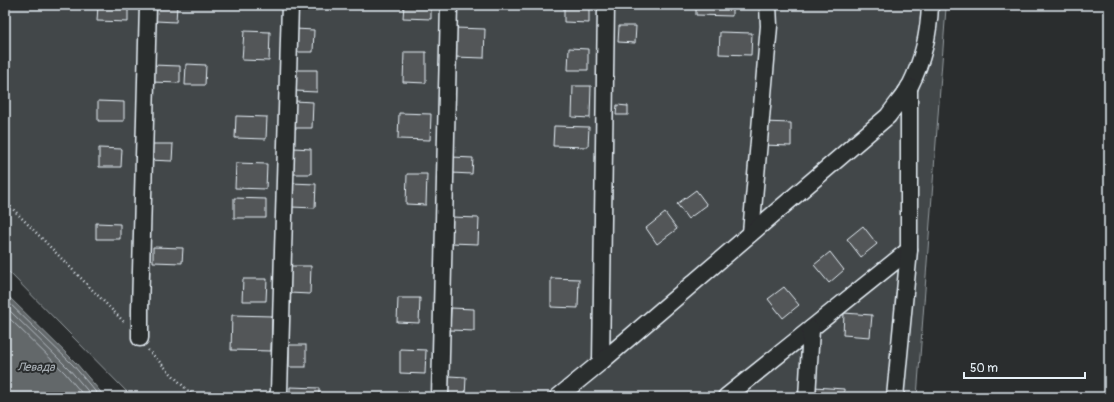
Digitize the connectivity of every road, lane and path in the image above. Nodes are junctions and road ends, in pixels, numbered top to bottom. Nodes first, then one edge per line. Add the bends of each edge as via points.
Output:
1 (148, 5) edge
2 (290, 5) edge
3 (449, 5) edge
4 (606, 5) edge
5 (768, 5) edge
6 (930, 5) edge
7 (909, 87) junction
8 (5, 201) edge
9 (751, 234) junction
10 (909, 250) junction
11 (811, 328) junction
12 (140, 338) junction
13 (602, 362) junction
14 (194, 397) edge
15 (277, 397) edge
16 (440, 397) edge
17 (558, 397) edge
18 (726, 397) edge
19 (807, 397) edge
20 (895, 397) edge

1 - 12 street
2 - 15 street
3 - 16 street
4 - 13 street
5 - 9 street via 769,26
6 - 7 street via 924,54
7 - 9 street via 888,116
7 - 10 street
8 - 12 path
9 - 13 street
10 - 11 street
10 - 20 street
11 - 18 street
11 - 19 street
12 - 14 path via 145,347
13 - 17 street

